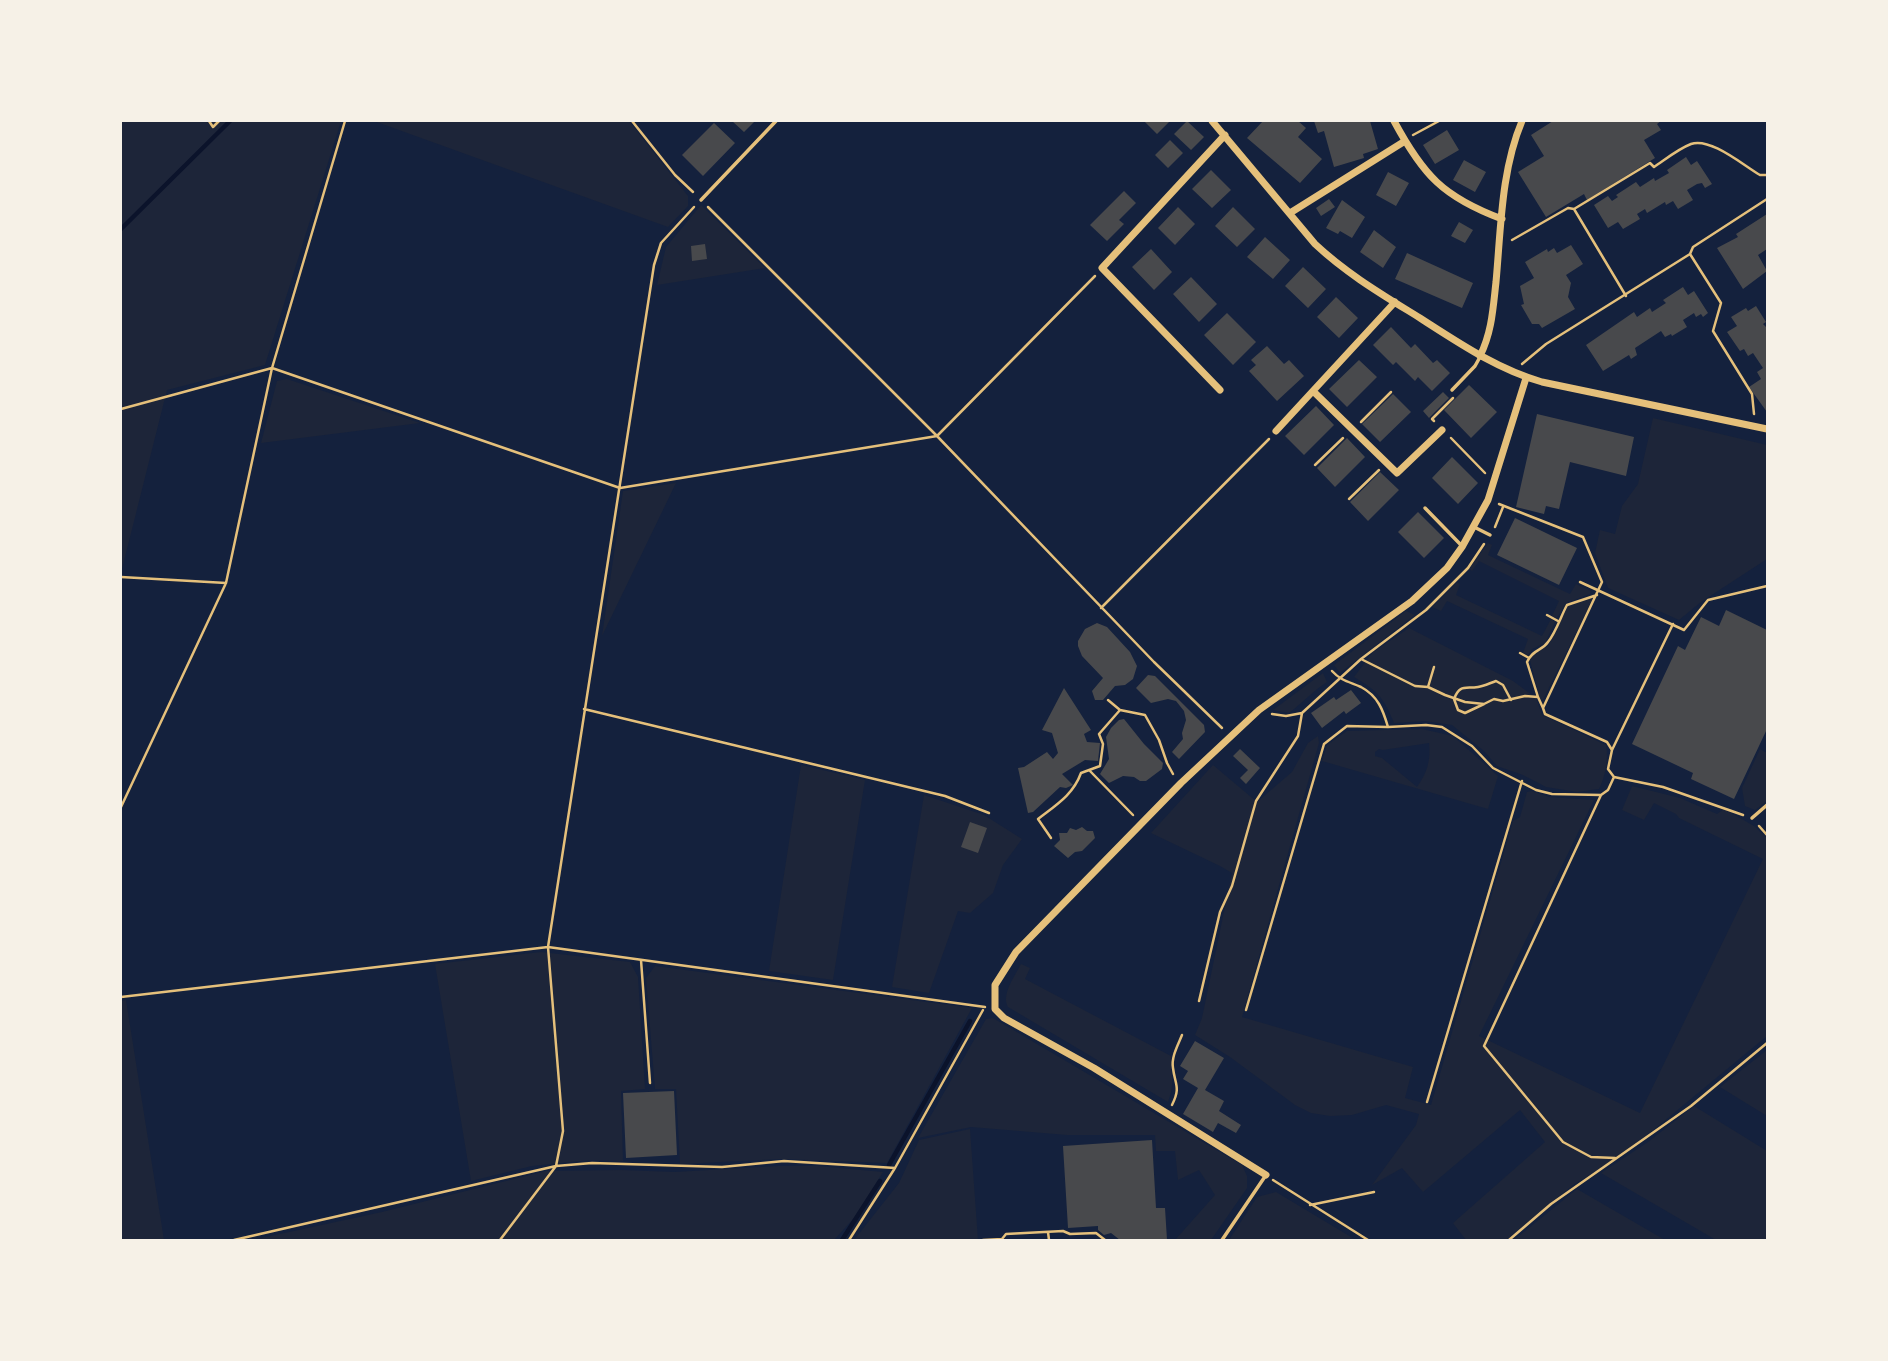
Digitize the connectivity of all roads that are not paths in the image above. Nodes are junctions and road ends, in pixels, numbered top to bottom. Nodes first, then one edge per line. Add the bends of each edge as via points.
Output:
1 (776, 121) edge
2 (1212, 121) edge
3 (1394, 121) edge
4 (1522, 121) edge
5 (1225, 135) junction
6 (1405, 141) junction
7 (701, 200) road end
8 (1290, 213) junction
9 (1502, 219) junction
10 (1395, 302) junction
11 (1480, 356) junction
12 (1526, 378) junction
13 (1220, 390) dead end
14 (1452, 390) dead end
15 (1314, 392) junction
16 (1767, 429) edge
17 (1442, 430) road end
18 (1276, 431) road end
19 (1425, 508) dead end
20 (1474, 527) junction
21 (1490, 535) road end
22 (1462, 547) junction
23 (1767, 805) edge
24 (1752, 818) road end
25 (1266, 1175) joint
26 (1222, 1240) edge

1 - 7 lane
2 - 5 street
3 - 6 street
4 - 9 street via 1512,145
5 - 8 street
5 - 13 street via 1102,268
6 - 8 street
6 - 9 street via 1438,186
8 - 10 street via 1332,260
9 - 11 street via 1492,323
10 - 11 street
10 - 15 street
11 - 12 street
11 - 14 lane
12 - 16 street
12 - 20 street via 1494,483
15 - 17 street via 1397,473
15 - 18 street
19 - 22 lane
20 - 21 lane
20 - 22 street
22 - 25 street via 1412,601 1258,710 1230,736 1016,952 995,985 995,1009 1004,1018
23 - 24 lane
25 - 26 lane

